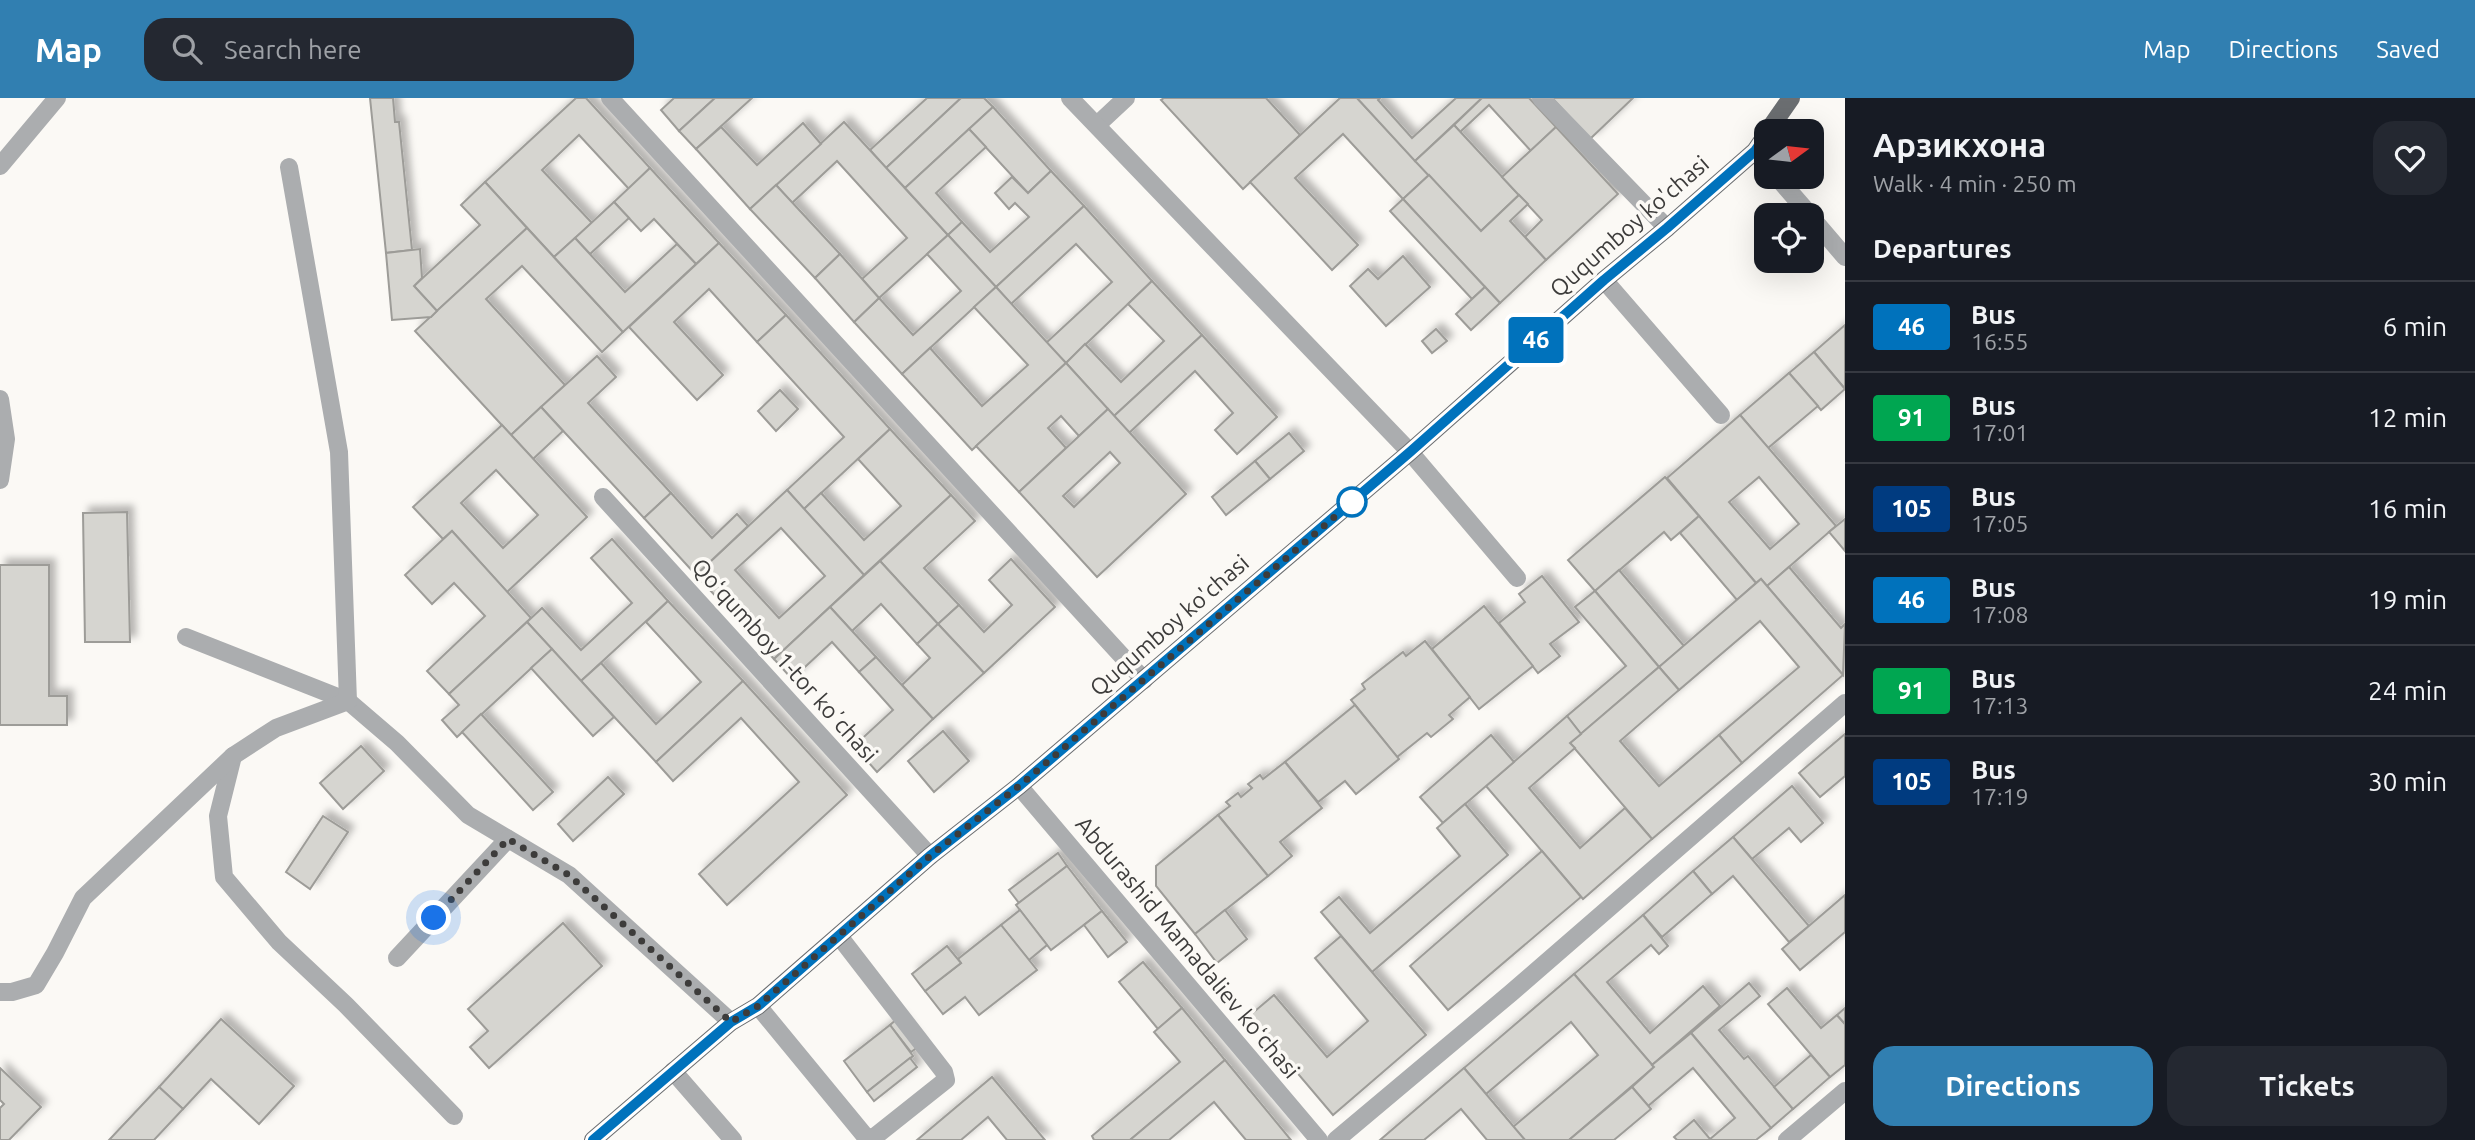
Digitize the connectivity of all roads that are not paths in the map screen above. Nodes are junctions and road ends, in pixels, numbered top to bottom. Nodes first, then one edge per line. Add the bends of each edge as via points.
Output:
1 (57, 98) edge
2 (610, 98) edge
3 (1070, 98) edge
4 (1126, 98) edge
5 (1541, 98) edge
6 (1791, 98) edge
7 (1777, 119) edge
8 (1097, 125) junction
9 (1754, 162) edge
10 (0, 166) edge
11 (289, 167) dead end
12 (1787, 189) edge
13 (1799, 203) edge
14 (1667, 228) junction
15 (1824, 232) edge
16 (1845, 257) edge
17 (1604, 280) junction
18 (0, 399) edge
19 (1721, 415) dead end
20 (1410, 452) junction
21 (0, 480) edge
22 (603, 497) dead end
23 (1517, 578) dead end
24 (186, 637) dead end
25 (1144, 680) junction
26 (348, 701) junction
27 (1845, 703) edge
28 (233, 756) junction
29 (1019, 786) junction
30 (508, 839) junction
31 (930, 856) junction
32 (839, 936) junction
33 (397, 958) dead end
34 (0, 992) edge
35 (758, 1006) junction
36 (731, 1022) junction
37 (673, 1070) junction
38 (1845, 1091) edge
39 (454, 1116) dead end
40 (872, 1139) edge
41 (593, 1140) edge
42 (733, 1140) edge
43 (1319, 1140) edge
44 (1336, 1140) edge
45 (1787, 1140) edge

1 - 10 street
2 - 25 street
3 - 8 street
4 - 8 street
5 - 14 street
6 - 7 main road, Ququmboy ko'chasi
8 - 20 street
9 - 14 main road, Ququmboy ko'chasi
11 - 26 street via 339,453
12 - 13 street
14 - 17 main road, Ququmboy ko'chasi
15 - 16 street
17 - 19 street
17 - 20 main road, Ququmboy ko'chasi
18 - 21 street via 6,439
20 - 23 street
20 - 25 main road, Ququmboy ko'chasi
22 - 31 street, Qoʻqumboy 1-tor koʼchasi
24 - 26 street
25 - 29 main road, Ququmboy ko'chasi
26 - 28 street via 276,728
26 - 30 street via 468,815
27 - 44 street
28 - 34 street via 83,898 36,985
28 - 39 street via 219,816 225,877 279,942
29 - 31 main road, Ququmboy ko'chasi
29 - 43 street, Abdurashid Mamadaliev koʻchasi
30 - 33 street
30 - 36 street via 569,875
31 - 32 main road, Ququmboy ko'chasi
32 - 35 main road, Ququmboy ko'chasi
32 - 40 street via 946,1080
35 - 36 main road, Ququmboy ko'chasi
35 - 40 street
36 - 37 main road, Ququmboy ko'chasi
37 - 41 main road, Ququmboy ko'chasi
37 - 42 street
38 - 45 street

